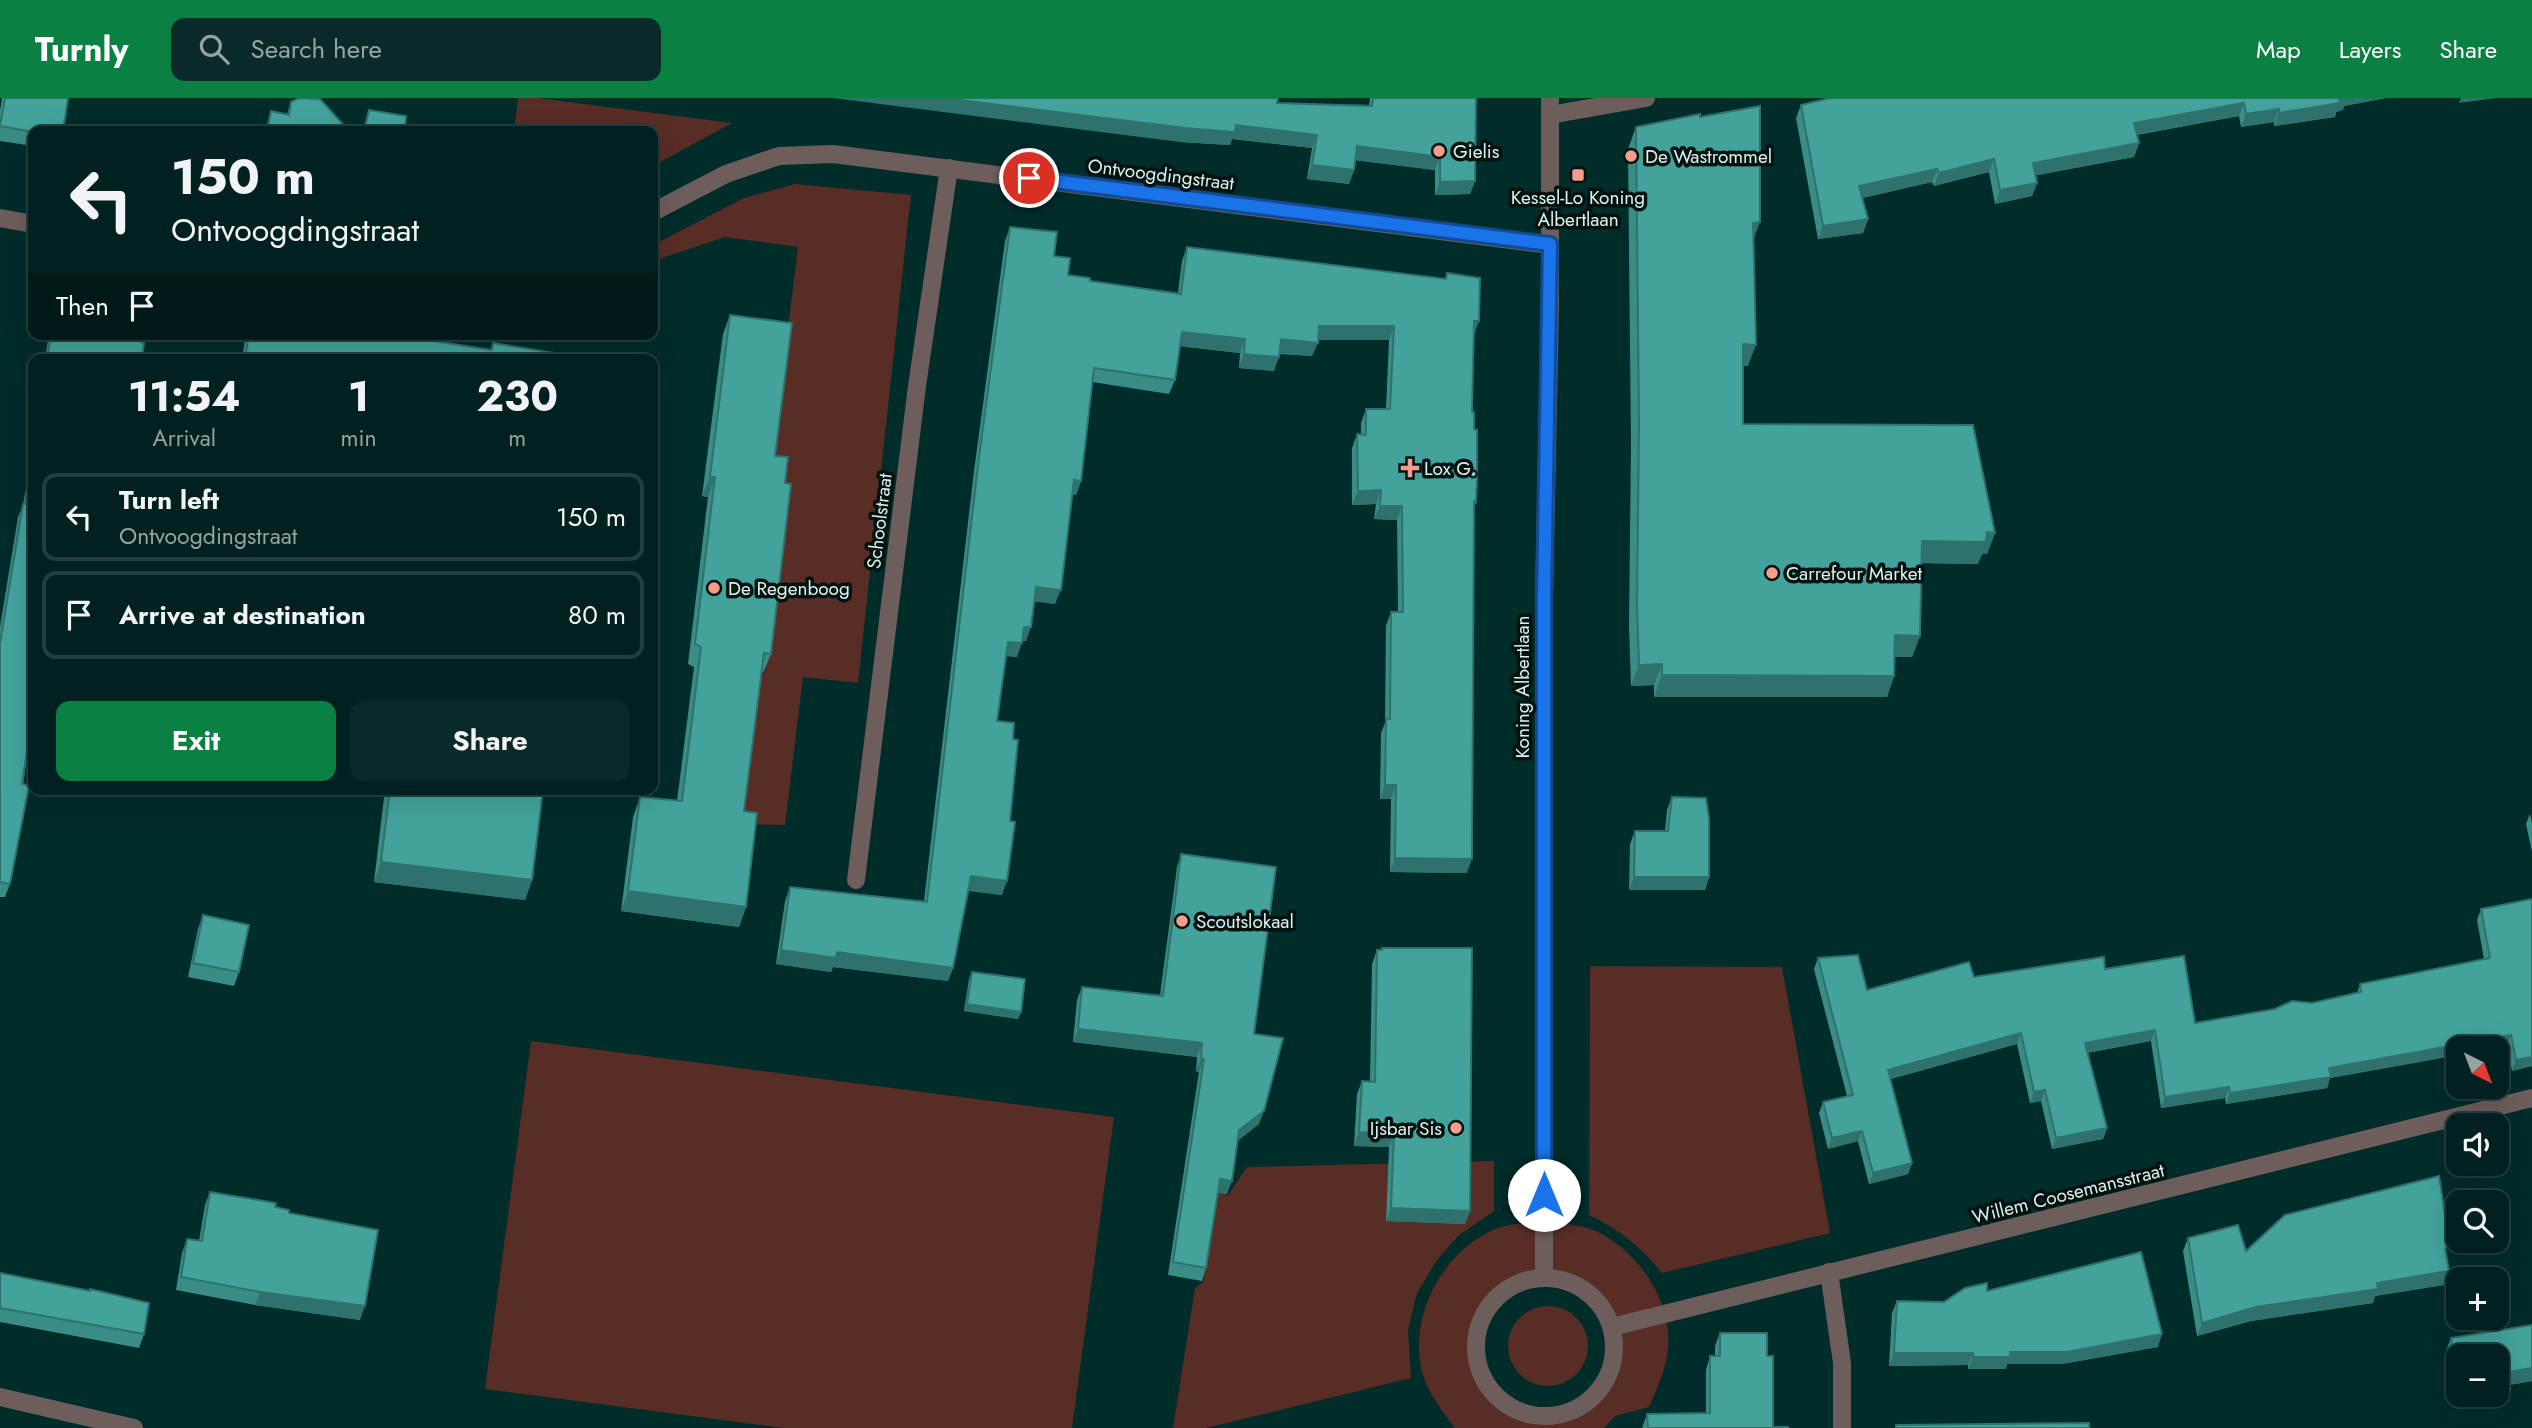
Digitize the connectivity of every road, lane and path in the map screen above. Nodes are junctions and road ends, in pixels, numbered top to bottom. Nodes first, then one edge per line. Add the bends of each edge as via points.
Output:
1 (1646, 98) edge
2 (1550, 107) edge
3 (949, 168) junction
4 (658, 209) edge
5 (0, 218) edge
6 (28, 223) edge
7 (1550, 244) junction
8 (856, 880) dead end
9 (2532, 1098) edge
10 (1829, 1272) junction
11 (1544, 1277) junction
12 (1612, 1327) junction
13 (0, 1397) edge
14 (1517, 1421) edge
15 (134, 1428) edge
16 (1842, 1428) edge

1 - 2 street
2 - 7 street, Koning Albertlaan
3 - 4 street, Ontvoogdingstraat via 833,154 779,156 726,174
3 - 7 street, Ontvoogdingstraat
3 - 8 street, Schoolstraat via 915,399
5 - 6 street
7 - 11 street, Koning Albertlaan via 1544,598
9 - 10 street, Willem Coosemansstraat
10 - 12 street, Willem Coosemansstraat
10 - 16 street via 1842,1363
11 - 12 street via 1570,1281 1596,1298
11 - 14 street via 1514,1285 1494,1300 1479,1323 1475,1353 1484,1383
12 - 14 street via 1615,1352 1608,1378 1597,1392 1570,1413
13 - 15 street

